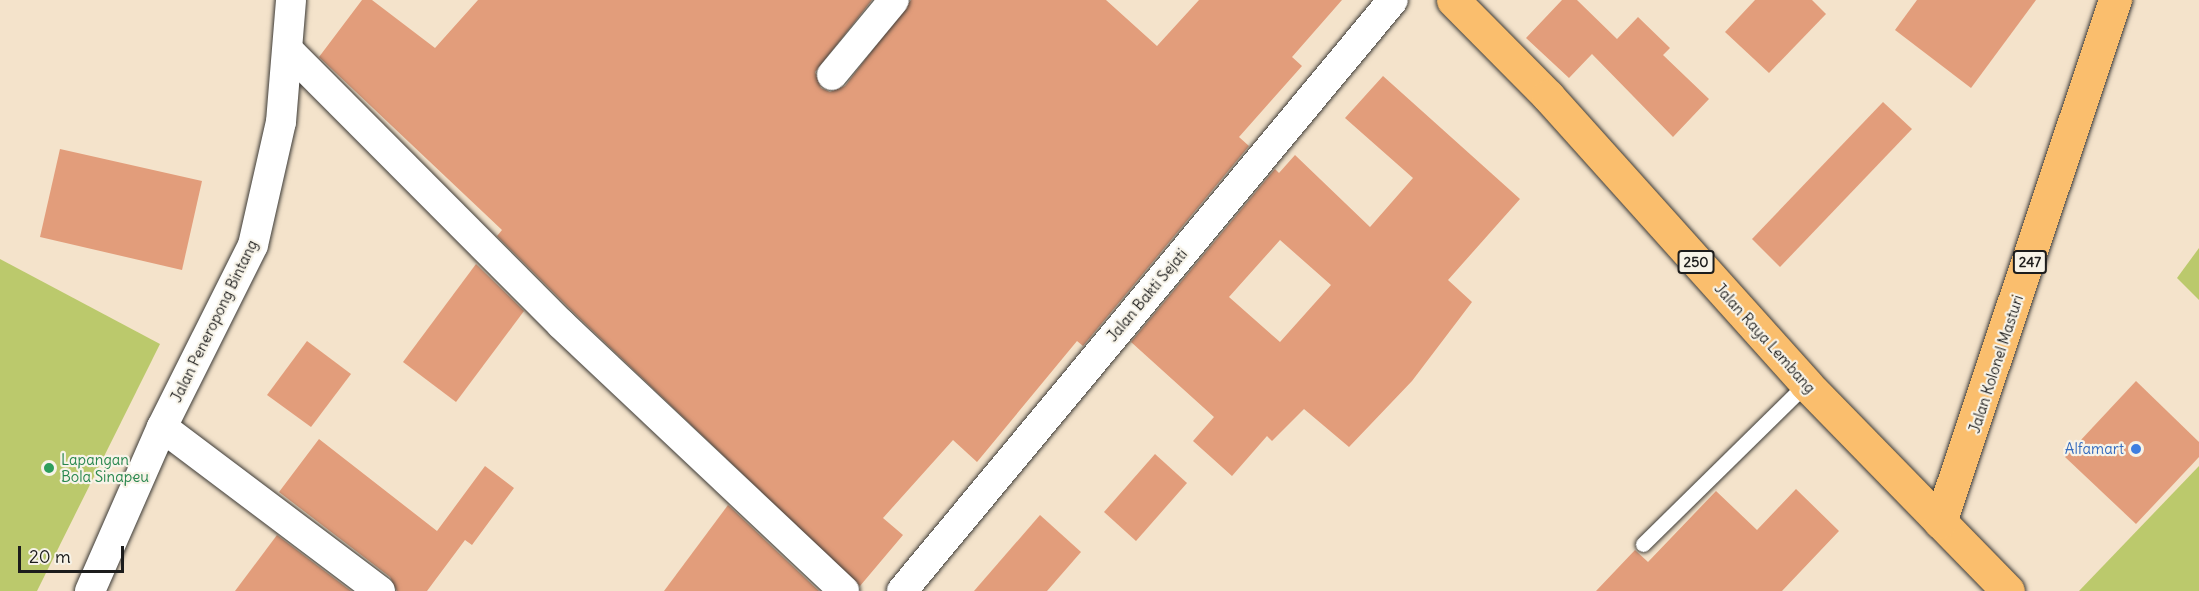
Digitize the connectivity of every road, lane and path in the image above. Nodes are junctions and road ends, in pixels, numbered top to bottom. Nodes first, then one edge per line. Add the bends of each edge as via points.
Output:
1 (291, 0) edge
2 (894, 0) edge
3 (1393, 0) edge
4 (1453, 0) edge
5 (2115, 0) edge
6 (288, 50) junction
7 (832, 75) dead end
8 (1806, 384) junction
9 (162, 427) junction
10 (1940, 522) junction
11 (1643, 544) dead end
12 (90, 591) edge
13 (380, 591) edge
14 (844, 591) edge
15 (902, 591) edge
16 (2008, 591) edge

1 - 6 street, Jalan Peneropong Bintang
2 - 7 street
3 - 15 street, Jalan Bakti Sejati
4 - 8 main road, Jalan Raya Lembang / 250 via 1548,96
5 - 10 main road, Jalan Kolonel Masturi / 247
6 - 9 street, Jalan Peneropong Bintang via 281,122 253,245
6 - 14 street via 561,324
8 - 10 main road, Jalan Raya Lembang / 250
8 - 11 lane
9 - 12 street, Jalan Peneropong Bintang
9 - 13 street
10 - 16 main road, Jalan Raya Lembang / 250

